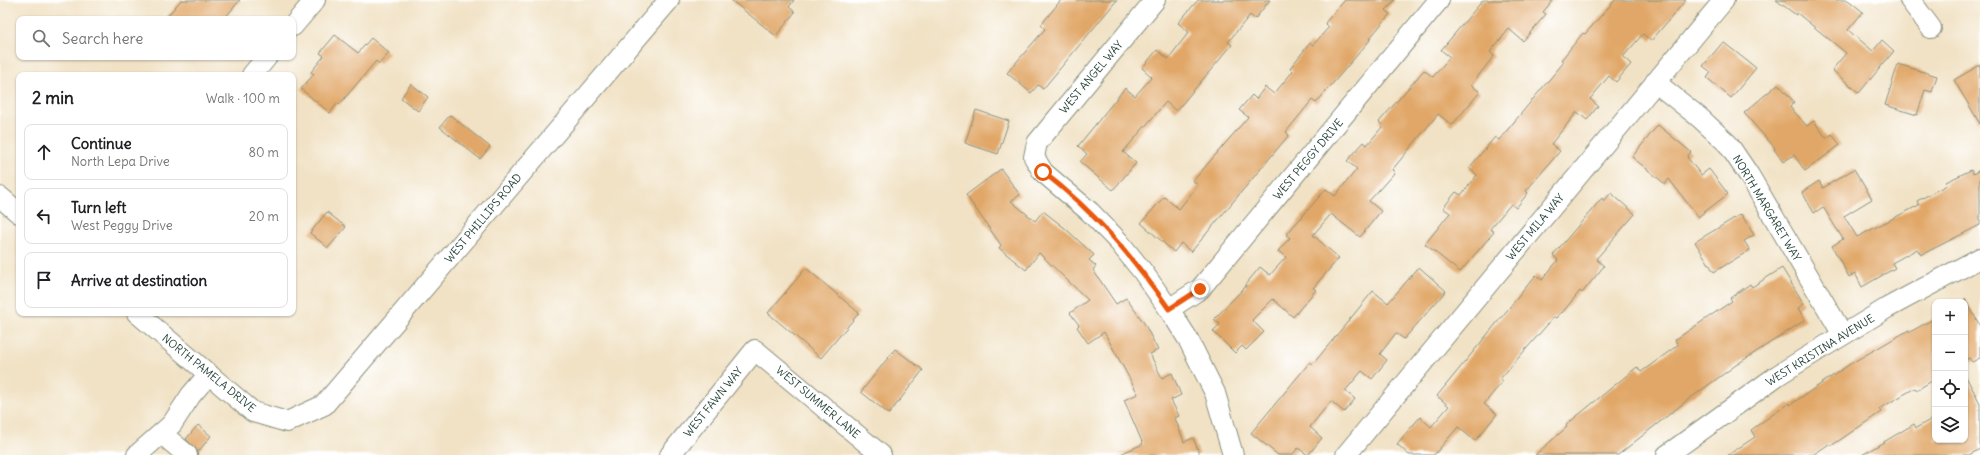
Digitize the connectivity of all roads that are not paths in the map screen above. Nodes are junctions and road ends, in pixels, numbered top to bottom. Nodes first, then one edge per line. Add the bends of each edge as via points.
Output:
1 (315, 0) edge
2 (669, 0) edge
3 (1155, 0) edge
4 (1439, 0) edge
5 (1724, 0) edge
6 (1910, 0) edge
7 (296, 22) edge
8 (1932, 28) dead end
9 (264, 60) edge
10 (254, 72) edge
11 (1655, 82) junction
12 (0, 198) edge
13 (16, 211) edge
14 (1980, 258) edge
15 (1169, 309) junction
16 (141, 316) edge
17 (1843, 335) junction
18 (755, 350) joint
19 (209, 374) junction
20 (287, 422) joint
21 (162, 434) junction
22 (137, 455) edge
23 (187, 455) edge
24 (670, 455) edge
25 (881, 455) edge
26 (1233, 455) edge
27 (1346, 455) edge
28 (1667, 455) edge

1 - 7 street
2 - 20 street, WEST PHILLIPS ROAD via 324,405
3 - 15 street, WEST ANGEL WAY via 1036,143 1034,157 1043,172 1090,212 1119,242
4 - 15 street, WEST PEGGY DRIVE via 1200,289
5 - 11 street, WEST MILA WAY
6 - 8 street
9 - 10 street
11 - 17 street, NORTH MARGARET WAY via 1728,144 1749,175
11 - 27 street, WEST MILA WAY
12 - 13 street
14 - 17 street, WEST KRISTINA AVENUE
15 - 26 street via 1188,339 1214,393
16 - 19 street, NORTH PAMELA DRIVE
17 - 28 street, WEST KRISTINA AVENUE via 1778,375
18 - 24 street, WEST FAWN WAY
18 - 25 street, WEST SUMMER LANE
19 - 20 street, NORTH PAMELA DRIVE via 253,412
19 - 21 street
21 - 22 street
21 - 23 street

